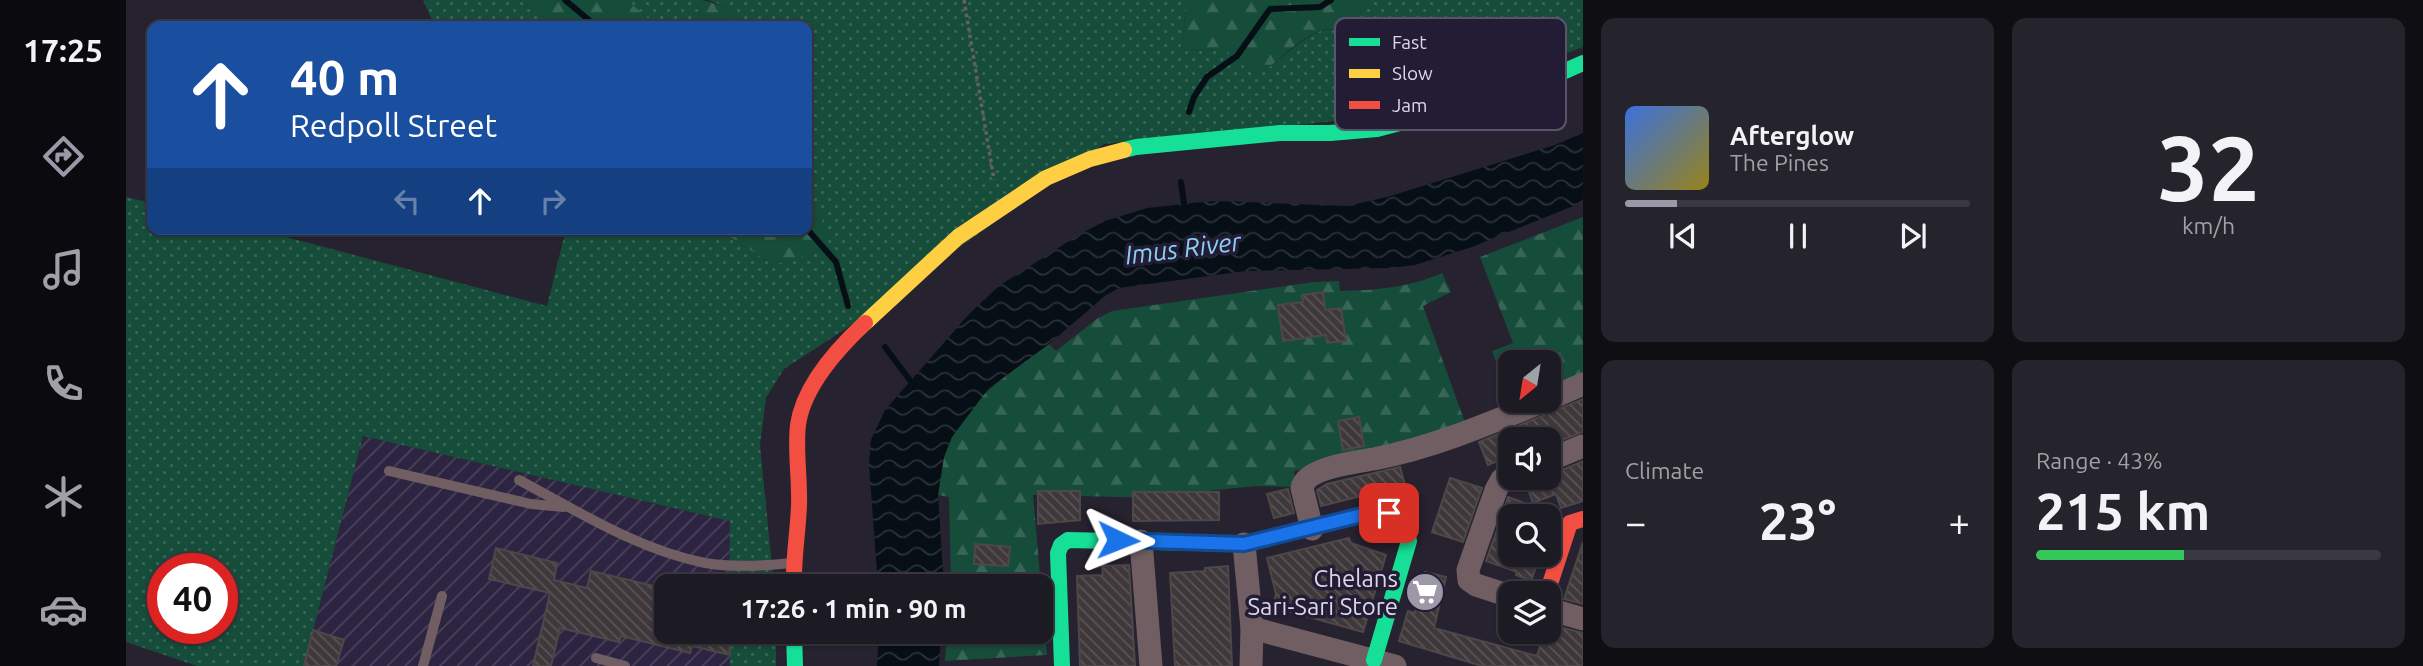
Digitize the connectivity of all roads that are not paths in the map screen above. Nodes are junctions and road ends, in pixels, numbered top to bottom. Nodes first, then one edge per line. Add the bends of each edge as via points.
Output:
1 (1583, 63) edge
2 (1566, 71) edge
3 (1368, 130) edge
4 (1583, 384) edge
5 (1561, 393) edge
6 (1514, 413) edge
7 (1583, 446) edge
8 (1561, 455) edge
9 (388, 471) dead end
10 (519, 480) dead end
11 (1498, 486) edge
12 (570, 507) junction
13 (1579, 523) edge
14 (1312, 529) junction
15 (1141, 541) junction
16 (1244, 544) junction
17 (793, 563) junction
18 (793, 574) edge
19 (1552, 581) edge
20 (1498, 592) edge
21 (442, 596) dead end
22 (1561, 613) edge
23 (1583, 619) edge
24 (1252, 628) junction
25 (794, 644) edge
26 (596, 658) dead end
27 (1385, 663) edge
28 (423, 666) edge
29 (625, 666) edge
30 (795, 666) edge
31 (1062, 666) edge
32 (1151, 666) edge
33 (1251, 666) edge

1 - 2 main road
3 - 17 main road via 1136,146 1046,178 948,246 860,327 819,373 804,401 798,425 799,507
4 - 5 street
6 - 14 street via 1433,445 1344,464 1308,477 1302,488
7 - 8 street
9 - 12 lane via 531,504
10 - 12 lane
11 - 20 street via 1468,570 1469,580
12 - 17 lane via 611,531 707,563
13 - 19 main road
14 - 16 main road
14 - 27 main road via 1374,512 1389,513 1405,524 1409,541
15 - 16 main road
15 - 31 main road via 1071,538 1060,545
15 - 32 street
16 - 24 street
17 - 18 main road
21 - 28 lane
22 - 23 street
24 - 27 street
24 - 33 street
25 - 30 main road
26 - 29 lane

